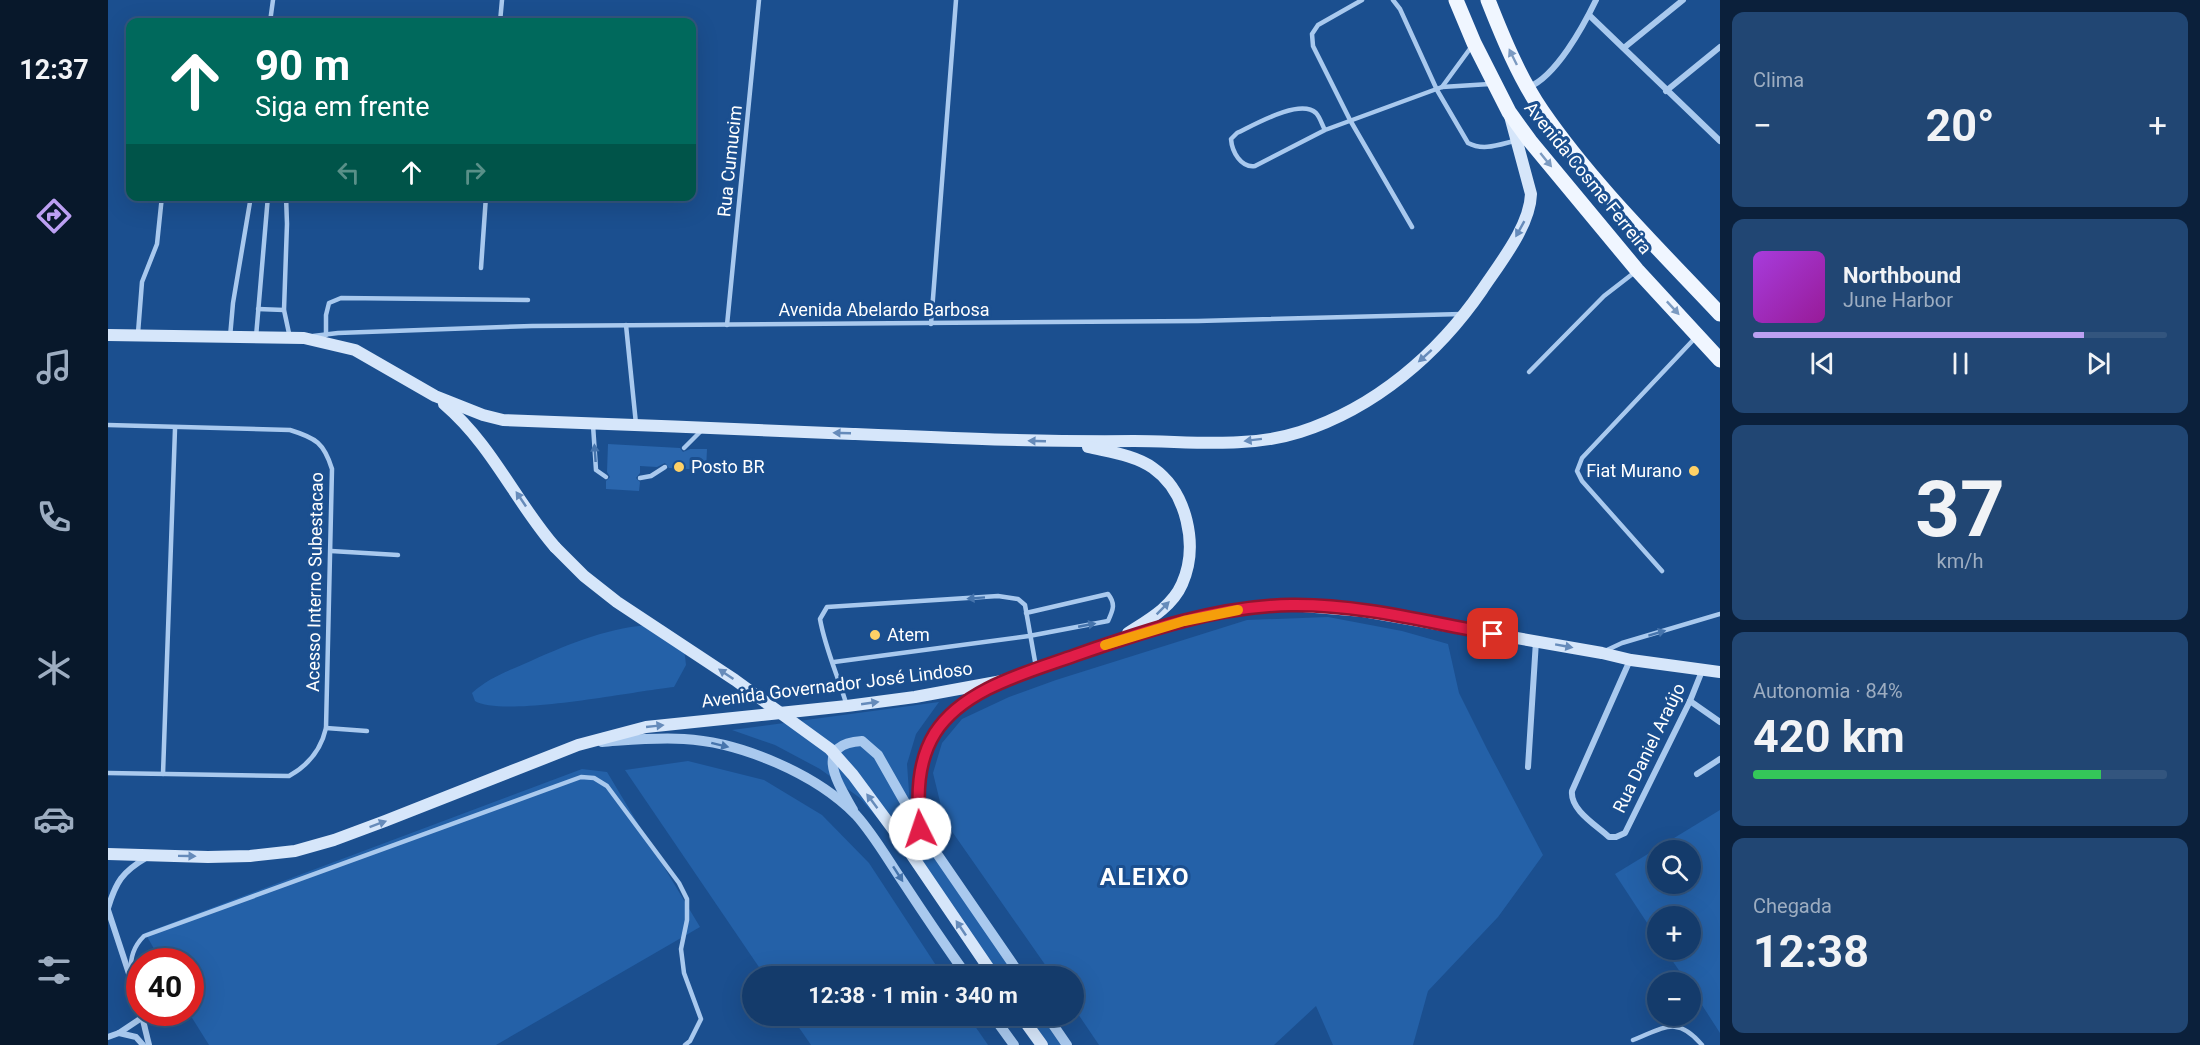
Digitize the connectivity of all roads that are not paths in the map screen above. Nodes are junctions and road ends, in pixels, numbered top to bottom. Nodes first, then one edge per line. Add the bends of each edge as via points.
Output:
1 (273, 0) edge
2 (502, 0) edge
3 (759, 0) edge
4 (956, 0) edge
5 (1362, 0) edge
6 (1393, 0) edge
7 (1456, 0) edge
8 (1488, 0) edge
9 (1596, 0) edge
10 (1683, 0) edge
11 (1589, 15) junction
12 (271, 18) edge
13 (500, 18) edge
14 (1474, 43) junction
15 (1625, 47) junction
16 (1720, 47) edge
17 (1494, 83) junction
18 (1528, 87) junction
19 (1439, 88) junction
20 (1666, 91) junction
21 (1509, 112) junction
22 (1350, 120) junction
23 (1325, 130) junction
24 (1515, 141) junction
25 (1720, 141) edge
26 (161, 201) edge
27 (250, 201) edge
28 (268, 201) edge
29 (286, 201) edge
30 (486, 201) edge
31 (1412, 227) dead end
32 (481, 268) dead end
33 (1637, 270) junction
34 (528, 300) dead end
35 (258, 309) junction
36 (284, 310) junction
37 (1465, 314) junction
38 (1720, 314) edge
39 (931, 324) junction
40 (626, 325) junction
41 (727, 325) junction
42 (326, 334) junction
43 (108, 335) edge
44 (1698, 335) junction
45 (138, 336) junction
46 (230, 337) junction
47 (256, 337) junction
48 (290, 338) junction
49 (304, 338) junction
50 (1720, 360) edge
51 (1528, 372) dead end
52 (435, 396) junction
53 (593, 423) junction
54 (108, 425) edge
55 (636, 425) junction
56 (704, 428) junction
57 (175, 429) junction
58 (1070, 443) junction
59 (684, 448) dead end
60 (665, 467) dead end
61 (606, 477) dead end
62 (640, 478) dead end
63 (331, 551) junction
64 (398, 555) dead end
65 (1662, 571) dead end
66 (1026, 613) junction
67 (1720, 614) edge
68 (1029, 636) junction
69 (1115, 642) junction
70 (1536, 642) junction
71 (1602, 653) junction
72 (1630, 660) junction
73 (834, 662) junction
74 (1036, 669) junction
75 (1702, 671) junction
76 (1720, 672) edge
77 (1002, 681) junction
78 (1690, 701) junction
79 (847, 706) junction
80 (1720, 722) edge
81 (326, 728) junction
82 (367, 731) dead end
83 (578, 745) junction
84 (1720, 759) edge
85 (1528, 767) dead end
86 (108, 773) edge
87 (164, 774) junction
88 (1696, 774) dead end
89 (856, 815) junction
90 (920, 829) junction
91 (108, 854) edge
92 (150, 855) junction
93 (108, 909) edge
94 (135, 948) edge
95 (960, 966) edge
96 (987, 966) edge
97 (1014, 966) edge
98 (126, 970) edge
99 (128, 1026) edge
100 (145, 1026) edge
101 (1000, 1026) edge
102 (1028, 1026) edge
103 (1054, 1026) edge
104 (119, 1033) junction
105 (108, 1037) edge
106 (1633, 1040) dead end
107 (143, 1045) edge
108 (149, 1045) edge
109 (685, 1045) edge
110 (1014, 1045) edge
111 (1042, 1045) edge
112 (1067, 1045) edge
113 (1702, 1045) edge

1 - 12 lane
2 - 13 lane
3 - 41 lane, Rua Cumucim
4 - 39 lane
5 - 22 lane via 1318,25 1312,34 1313,46
6 - 19 lane
7 - 14 main road, Avenida Cosme Ferreira
18 -> 8 main road, Avenida Cosme Ferreira
9 - 11 street
10 - 15 street
11 - 15 street
11 - 18 street via 1548,74
14 - 17 main road, Avenida Cosme Ferreira
14 - 19 lane
15 - 20 street
16 - 20 street
17 - 19 lane
17 - 21 main road, Avenida Cosme Ferreira
18 - 38 main road, Avenida Cosme Ferreira via 1588,171
19 - 22 lane
19 - 24 lane via 1468,143 1483,148
20 - 25 street
21 - 24 main road
21 -> 33 main road, Avenida Cosme Ferreira
22 - 23 lane
22 - 31 lane
23 - 23 lane via 1315,113 1292,108 1237,133 1231,139 1232,148 1242,163 1255,166
24 -> 37 main road via 1531,194 1527,214 1503,259
26 - 45 lane via 157,244 142,282
27 - 46 lane
28 - 35 lane
29 - 36 lane
30 - 32 lane
33 -> 44 main road, Avenida Cosme Ferreira
33 - 51 lane via 1604,296
34 - 42 lane via 341,298 329,303
35 - 36 lane
35 - 47 lane
36 - 48 lane
37 - 39 lane, Avenida Abelardo Barbosa
37 -> 58 main road via 1383,392 1297,433 1237,442
39 - 41 lane, Avenida Abelardo Barbosa
40 - 41 lane, Avenida Abelardo Barbosa
40 - 42 lane, Avenida Abelardo Barbosa
40 - 55 lane
42 - 49 lane, Avenida Abelardo Barbosa
43 - 45 main road
44 - 50 main road, Avenida Cosme Ferreira
44 - 65 lane via 1582,458 1577,471
45 - 46 main road
46 - 47 main road
47 - 48 main road
48 - 49 main road
49 - 52 main road via 355,350
52 - 53 main road via 503,420
96 -> 52 main road, bridge via 907,848 830,749 584,576 543,532 495,460
53 - 55 main road
61 -> 53 lane via 596,470
54 - 57 lane, Acesso Interno Subestacao
55 - 56 main road
58 -> 56 main road
56 - 59 lane
57 - 63 lane, Acesso Interno Subestacao via 290,430 320,443 332,469
57 - 87 lane
69 -> 58 main road via 1157,615 1182,584 1189,546 1186,519 1171,484 1151,466
60 - 62 lane
63 - 64 lane
63 - 81 lane, Acesso Interno Subestacao
66 - 68 lane
68 -> 66 lane via 1108,621 1114,609 1113,600 1108,594
66 -> 73 lane via 1018,599 998,596 827,607 820,619 824,642
71 -> 67 lane
68 - 73 lane
68 - 74 lane
69 - 70 main road, Avenida Governador José Lindoso via 1218,613 1291,605 1363,610
69 - 74 main road, Avenida Governador José Lindoso
70 -> 71 main road, Avenida Governador José Lindoso
70 - 85 street
71 - 72 main road, Avenida Governador José Lindoso
72 - 75 main road, Avenida Governador José Lindoso
72 - 78 street, Rua Daniel Araújo via 1571,798 1609,837 1624,833
73 - 79 lane
74 - 77 main road, Avenida Governador José Lindoso
75 - 76 main road, Avenida Governador José Lindoso
75 - 78 street, Rua Daniel Araújo
79 -> 77 main road, Avenida Governador José Lindoso
77 - 90 street via 961,705 936,732 923,761 918,788
78 - 80 street
83 -> 79 main road, Avenida Governador José Lindoso via 646,727
81 - 82 lane
81 - 87 lane, Acesso Interno Subestacao via 322,746 301,770 289,776
83 -> 89 street via 649,738 685,739 740,750 780,765 825,790
92 -> 83 main road, Avenida Governador José Lindoso via 250,856 295,851 385,821
84 - 88 street
86 - 87 lane, Acesso Interno Subestacao
89 - 90 street via 833,774 832,763 843,745 861,741 878,755
89 -> 95 street
90 - 97 street
91 - 92 main road, Avenida Governador José Lindoso
92 - 93 street via 128,868 114,889
93 - 98 street
94 - 109 lane via 144,936 581,777 594,778 607,786 680,883 687,899 681,949 684,973 701,1019
99 - 104 street
100 - 108 street
101 - 110 street
102 - 111 main road
103 - 112 street
104 - 105 street
104 - 107 street via 136,1037
106 - 113 lane via 1676,1026 1684,1028

